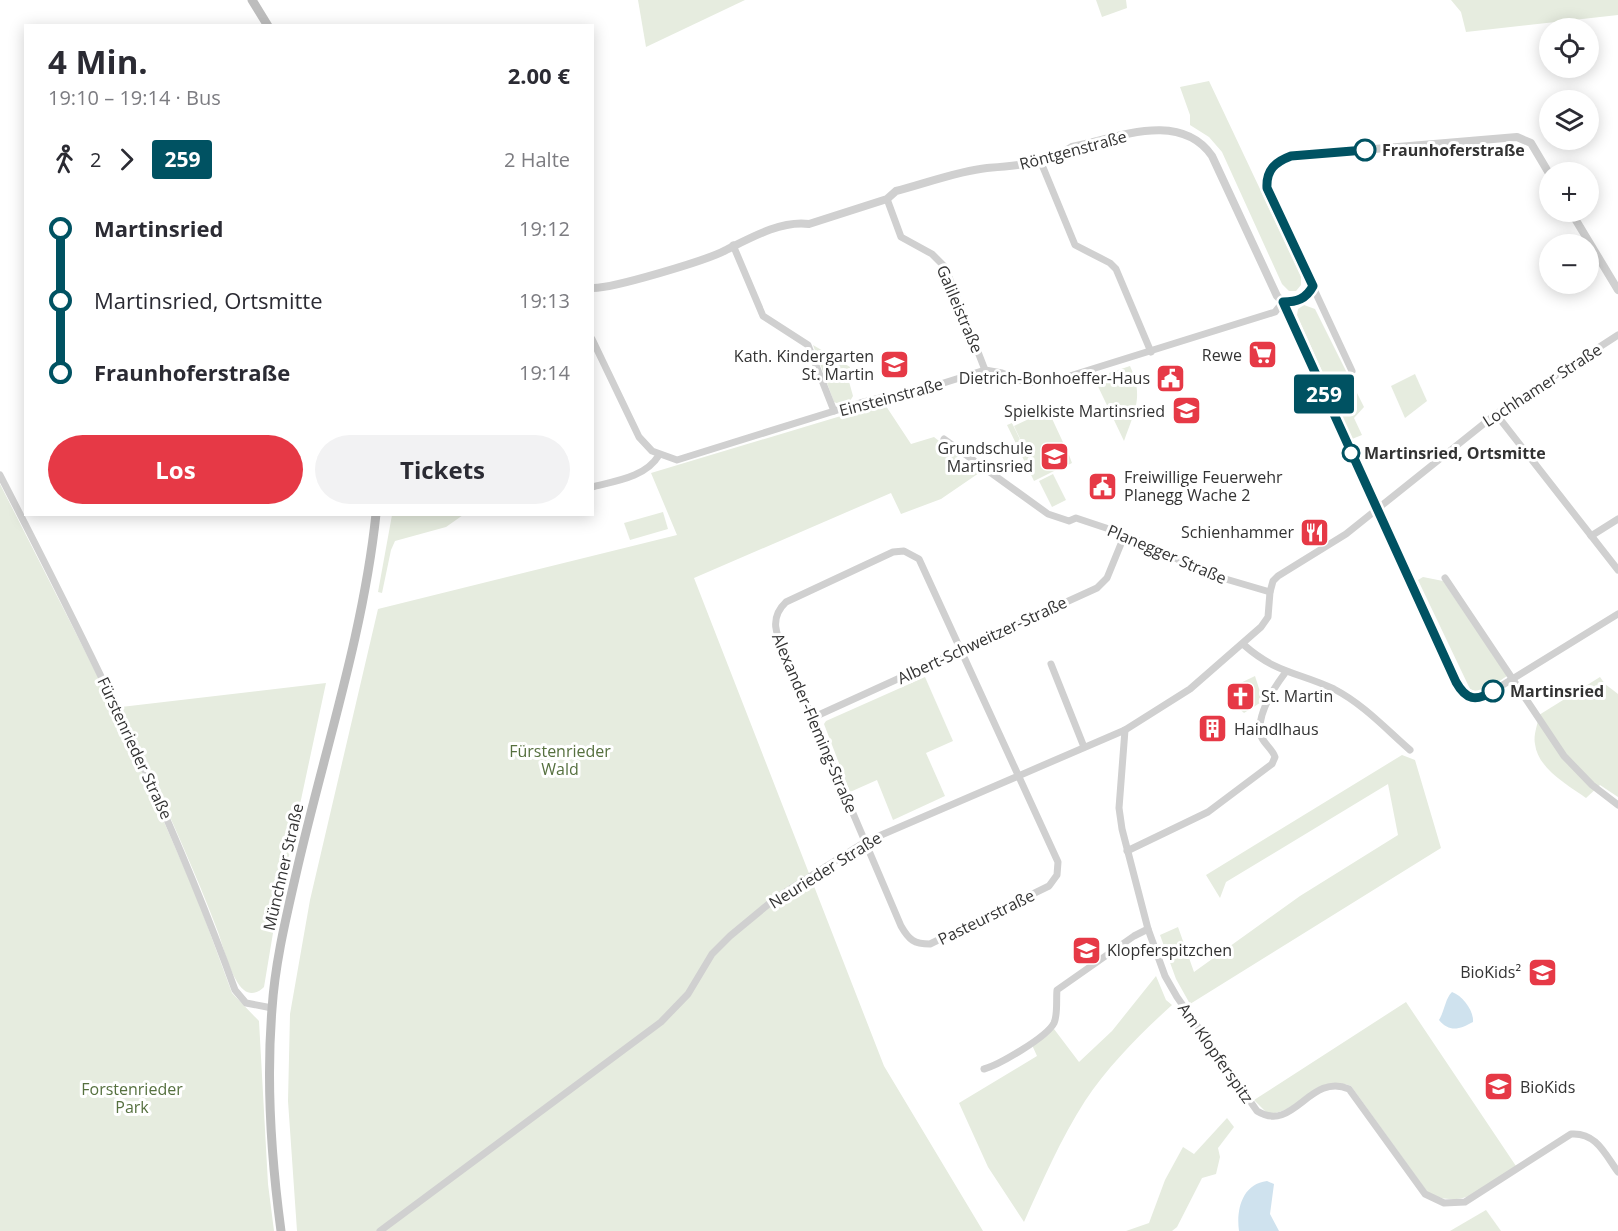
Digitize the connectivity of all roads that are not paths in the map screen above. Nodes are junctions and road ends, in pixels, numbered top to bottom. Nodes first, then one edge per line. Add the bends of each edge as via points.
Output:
1 (252, 0) edge
2 (267, 24) edge
3 (1040, 160) junction
4 (1542, 162) edge
5 (886, 199) junction
6 (1577, 222) edge
7 (733, 245) junction
8 (1313, 286) junction
9 (594, 288) edge
10 (1618, 290) edge
11 (1283, 302) junction
12 (1618, 336) edge
13 (594, 343) edge
14 (1151, 352) junction
15 (985, 370) junction
16 (1352, 371) dead end
17 (834, 411) junction
18 (1496, 414) junction
19 (944, 439) dead end
20 (659, 455) junction
21 (0, 475) edge
22 (594, 486) edge
23 (1377, 508) junction
24 (376, 516) edge
25 (1618, 519) edge
26 (1125, 534) junction
27 (1591, 536) junction
28 (1618, 570) edge
29 (1445, 578) dead end
30 (1270, 592) junction
31 (1618, 614) edge
32 (1244, 645) junction
33 (961, 650) junction
34 (1051, 664) dead end
35 (1285, 673) junction
36 (1513, 679) junction
37 (812, 718) junction
38 (1125, 730) junction
39 (1084, 747) junction
40 (1410, 750) dead end
41 (1018, 775) junction
42 (1618, 805) edge
43 (865, 842) junction
44 (1127, 851) junction
45 (1148, 929) junction
46 (272, 1008) junction
47 (984, 1069) dead end
48 (1618, 1172) edge
49 (281, 1231) edge
50 (380, 1231) edge

1 - 2 main road
3 - 5 street, Röntgenstraße via 896,191
3 - 11 street, Röntgenstraße via 1072,147 1147,131 1186,133 1212,156 1272,287
3 - 14 street via 1075,245 1110,262 1116,269
4 - 8 street via 1531,144 1517,137 1280,160 1269,171 1267,188
5 - 7 street, Röntgenstraße via 809,224 797,222
5 - 15 street, Galileistraße via 901,237 932,254 945,267
6 - 10 street
7 - 9 street, Röntgenstraße via 621,284
7 - 17 street via 763,316 808,345
8 - 11 street via 1300,300
8 - 16 street
11 - 14 street via 1275,312
11 - 23 street, Röntgenstraße
12 - 18 street, Lochhamer Straße
13 - 20 street via 634,429 646,446
14 - 15 street via 1041,383 1027,383
15 - 17 street, Einsteinstraße via 898,397
17 - 20 street, Einsteinstraße via 682,459
18 - 23 street, Lochhamer Straße
18 - 27 street
19 - 26 street, Planegger Straße via 1048,514 1069,521 1076,518
20 - 22 street via 654,464 641,472
21 - 46 street, Fürstenrieder Straße via 164,810 235,990 246,1002
23 - 30 street via 1329,546 1278,576
23 - 36 street, Röntgenstraße via 1465,695 1480,699
24 - 46 main road, Münchner Straße via 352,652 315,790 283,933
25 - 27 street
26 - 30 street, Planegger Straße via 1212,575
26 - 33 street, Albert-Schweitzer-Straße via 1107,578 1097,588
27 - 28 street
29 - 36 street
30 - 32 street, Neurieder Straße via 1268,617
31 - 36 street, Röntgenstraße
32 - 35 street
32 - 38 street, Neurieder Straße via 1190,689
33 - 37 street, Albert-Schweitzer-Straße
33 - 37 street, Alexander-Fleming-Straße via 920,559 904,551 893,552 786,602 775,616 776,634
33 - 41 street
34 - 39 street
35 - 40 street via 1336,690
35 - 44 street via 1267,702 1260,734 1273,751 1272,764 1208,812
36 - 42 street via 1564,756
37 - 43 street, Alexander-Fleming-Straße
38 - 39 street, Neurieder Straße
38 - 44 street, Am Klopferspitz via 1119,808
39 - 41 street, Neurieder Straße
41 - 43 street, Neurieder Straße
41 - 43 street, Pasteurstraße via 1058,862 1057,875 1049,886 930,944 916,944 907,938
43 - 50 street, Neurieder Straße via 776,898 730,936 712,954 688,994 661,1022
44 - 45 street, Am Klopferspitz
45 - 47 street via 1057,990 1055,1020 1049,1029 997,1066
45 - 48 street, Am Klopferspitz via 1177,997 1251,1104 1265,1116 1281,1115 1321,1088 1337,1084 1349,1089 1425,1194 1444,1203 1465,1202 1571,1134 1591,1137
46 - 49 main road, Münchner Straße via 268,1100

